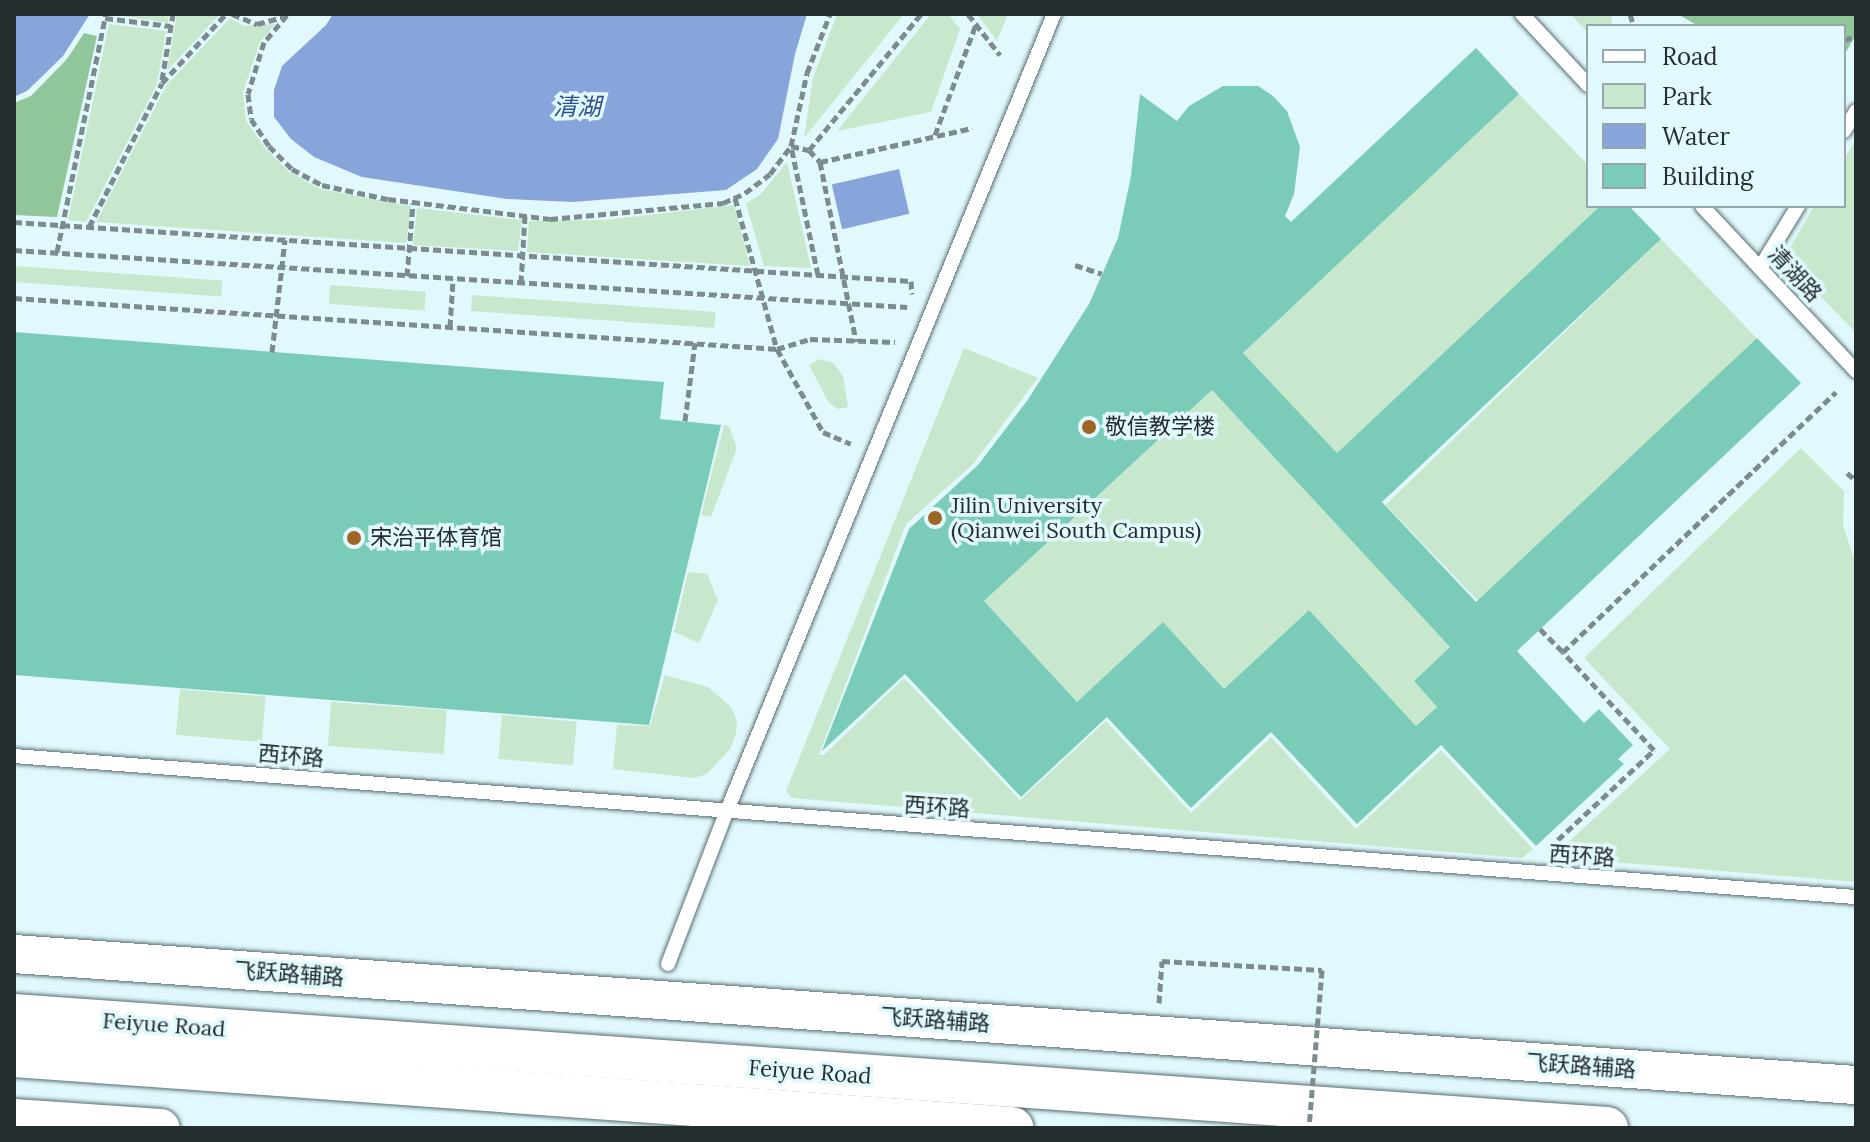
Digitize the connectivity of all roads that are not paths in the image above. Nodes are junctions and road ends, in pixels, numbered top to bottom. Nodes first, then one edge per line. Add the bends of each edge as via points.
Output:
1 (1054, 14) edge
2 (1522, 14) edge
3 (1586, 83) edge
4 (1704, 208) edge
5 (1797, 208) edge
6 (1760, 268) junction
7 (1856, 371) edge
8 (14, 756) edge
9 (726, 813) junction
10 (1856, 897) edge
11 (14, 954) edge
12 (668, 964) dead end
13 (14, 1015) edge
14 (14, 1056) edge
15 (1856, 1085) edge
16 (14, 1118) edge
17 (161, 1128) edge
18 (1012, 1128) edge
19 (1607, 1128) edge

1 - 9 lane
2 - 3 lane
4 - 6 lane, 清湖路
5 - 6 lane
6 - 7 lane, 清湖路
8 - 9 lane, 西环路
9 - 10 lane, 西环路
9 - 12 lane
11 - 15 street, 飞跃路辅路
13 - 19 main road, Feiyue Road
14 - 18 main road, Feiyue Road
16 - 17 street

